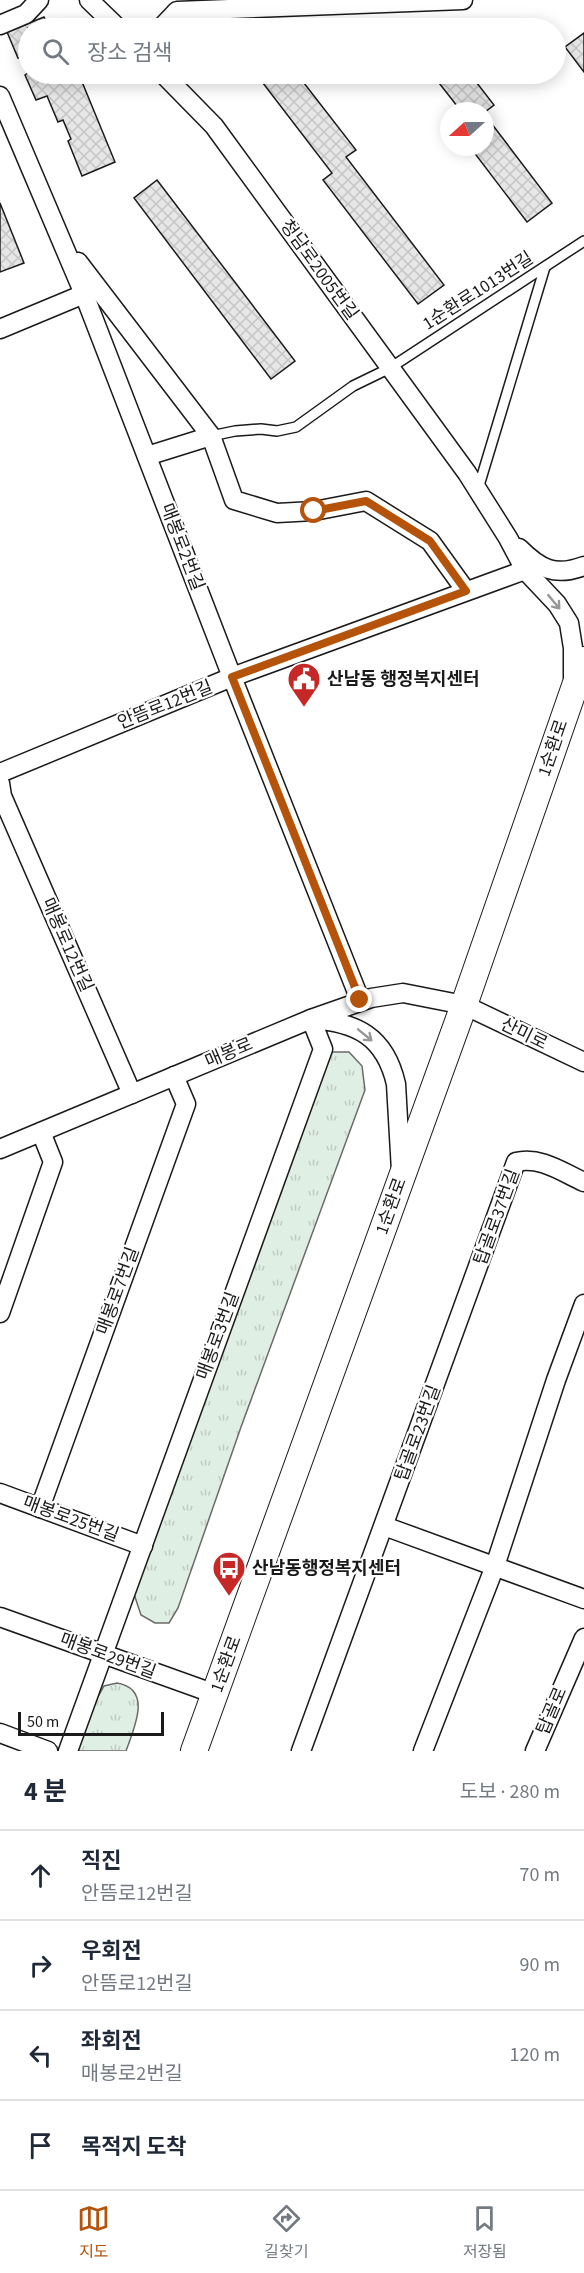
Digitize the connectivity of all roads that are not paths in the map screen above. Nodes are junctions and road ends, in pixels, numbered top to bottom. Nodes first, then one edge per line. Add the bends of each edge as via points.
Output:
1 (39, 0) edge
2 (89, 0) edge
3 (463, 0) edge
4 (180, 6) edge
5 (108, 18) edge
6 (170, 18) edge
7 (0, 26) edge
8 (173, 84) edge
9 (0, 96) edge
10 (584, 241) edge
11 (63, 243) junction
12 (545, 267) junction
13 (84, 294) junction
14 (0, 329) edge
15 (390, 368) junction
16 (211, 436) junction
17 (147, 456) junction
18 (477, 489) junction
19 (508, 538) junction
20 (584, 566) edge
21 (525, 570) junction
22 (466, 591) junction
23 (584, 660) edge
24 (232, 677) junction
25 (573, 692) junction
26 (0, 773) edge
27 (1, 795) edge
28 (360, 1000) junction
29 (464, 1005) junction
30 (311, 1019) junction
31 (584, 1062) edge
32 (174, 1076) junction
33 (132, 1094) junction
34 (41, 1132) junction
35 (0, 1149) edge
36 (401, 1179) junction
37 (584, 1182) edge
38 (584, 1304) edge
39 (0, 1313) edge
40 (452, 1340) joint
41 (0, 1493) edge
42 (40, 1508) junction
43 (384, 1526) junction
44 (142, 1546) junction
45 (495, 1566) junction
46 (584, 1599) edge
47 (0, 1617) edge
48 (584, 1638) edge
49 (103, 1654) junction
50 (215, 1694) junction
51 (0, 1734) edge
52 (48, 1751) edge
53 (68, 1751) edge
54 (194, 1751) edge
55 (301, 1751) edge
56 (423, 1751) edge
57 (535, 1751) edge

1 - 7 street via 26,14
2 - 5 street
3 - 4 street
4 - 6 street
8 - 15 street, 청남로2005번길 via 214,126
9 - 11 street, 매봉로2번길
10 - 12 lane, 1순환로1013번길
11 - 13 street, 매봉로2번길
11 - 16 street
12 - 15 lane, 1순환로1013번길
12 - 18 lane
13 - 14 street
13 - 17 street, 매봉로2번길
15 - 16 lane, 1순환로1013번길 via 352,386 296,428
15 - 18 street, 청남로2005번길
16 - 17 street
16 - 22 street via 234,500 277,513 366,501 430,541
17 - 24 street, 매봉로2번길
18 - 19 street, 청남로2005번길
19 - 20 street via 541,566 563,572
19 - 21 street
21 - 22 street, 안뜸로12번길
21 -> 25 street via 569,623
22 - 24 street, 안뜸로12번길
23 - 25 main road, 1순환로
24 - 26 street, 안뜸로12번길
24 - 28 street, 매봉로2번길
25 - 29 main road, 1순환로
27 - 33 street, 매봉로12번길
28 - 29 street, 매봉로 via 403,993
28 - 30 street, 매봉로
29 - 31 street, 산미로
29 - 36 main road, 1순환로
30 - 32 street, 매봉로
30 -> 36 street via 345,1023 361,1030 387,1059 396,1084
30 - 44 street, 매봉로3번길 via 323,1049
32 - 33 street, 매봉로
32 - 42 street, 매봉로7번길 via 186,1104
33 - 34 street, 매봉로
34 - 35 street, 매봉로
34 - 39 street via 53,1162
36 - 50 main road, 1순환로
37 - 40 street, 탑골로37번길 via 539,1161 516,1162
38 - 45 street
40 - 43 street, 탑골로23번길
41 - 42 street, 매봉로25번길
42 - 44 street, 매봉로25번길
43 - 45 street
43 - 55 street, 탑골로23번길
44 - 49 street, 매봉로3번길
45 - 46 street
45 - 56 street
47 - 49 street, 매봉로29번길
48 - 57 street, 탑골로
49 - 50 street, 매봉로29번길
49 - 53 street, 매봉로3번길
50 - 54 main road, 1순환로
51 - 52 street

